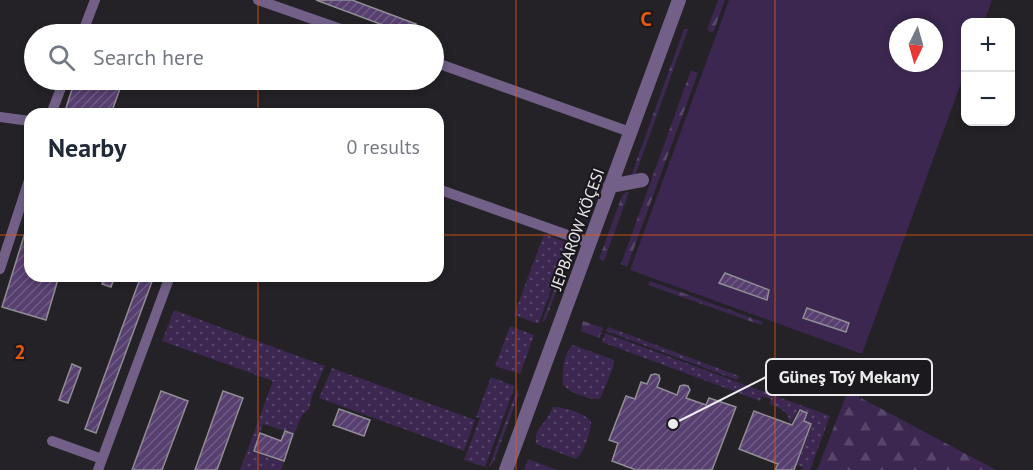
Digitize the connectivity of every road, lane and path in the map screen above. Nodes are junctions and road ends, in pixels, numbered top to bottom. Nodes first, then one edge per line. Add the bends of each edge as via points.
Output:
1 (95, 0) edge
2 (258, 0) edge
3 (679, 0) edge
4 (86, 24) edge
5 (326, 24) edge
6 (444, 66) edge
7 (60, 90) edge
8 (53, 108) edge
9 (0, 117) edge
10 (24, 120) edge
11 (630, 132) junction
12 (642, 180) dead end
13 (610, 186) junction
14 (444, 191) edge
15 (24, 195) edge
16 (590, 243) junction
17 (1, 265) edge
18 (168, 282) edge
19 (52, 441) dead end
20 (100, 465) edge
21 (506, 470) edge

1 - 4 street
2 - 5 street
3 - 11 street, JEPBAROW KÖÇESI
6 - 11 street
7 - 8 street
9 - 10 street
11 - 13 street, JEPBAROW KÖÇESI
12 - 13 street
13 - 16 street, JEPBAROW KÖÇESI
14 - 16 street
15 - 17 street
16 - 21 street, JEPBAROW KÖÇESI
18 - 20 street
19 - 20 street

